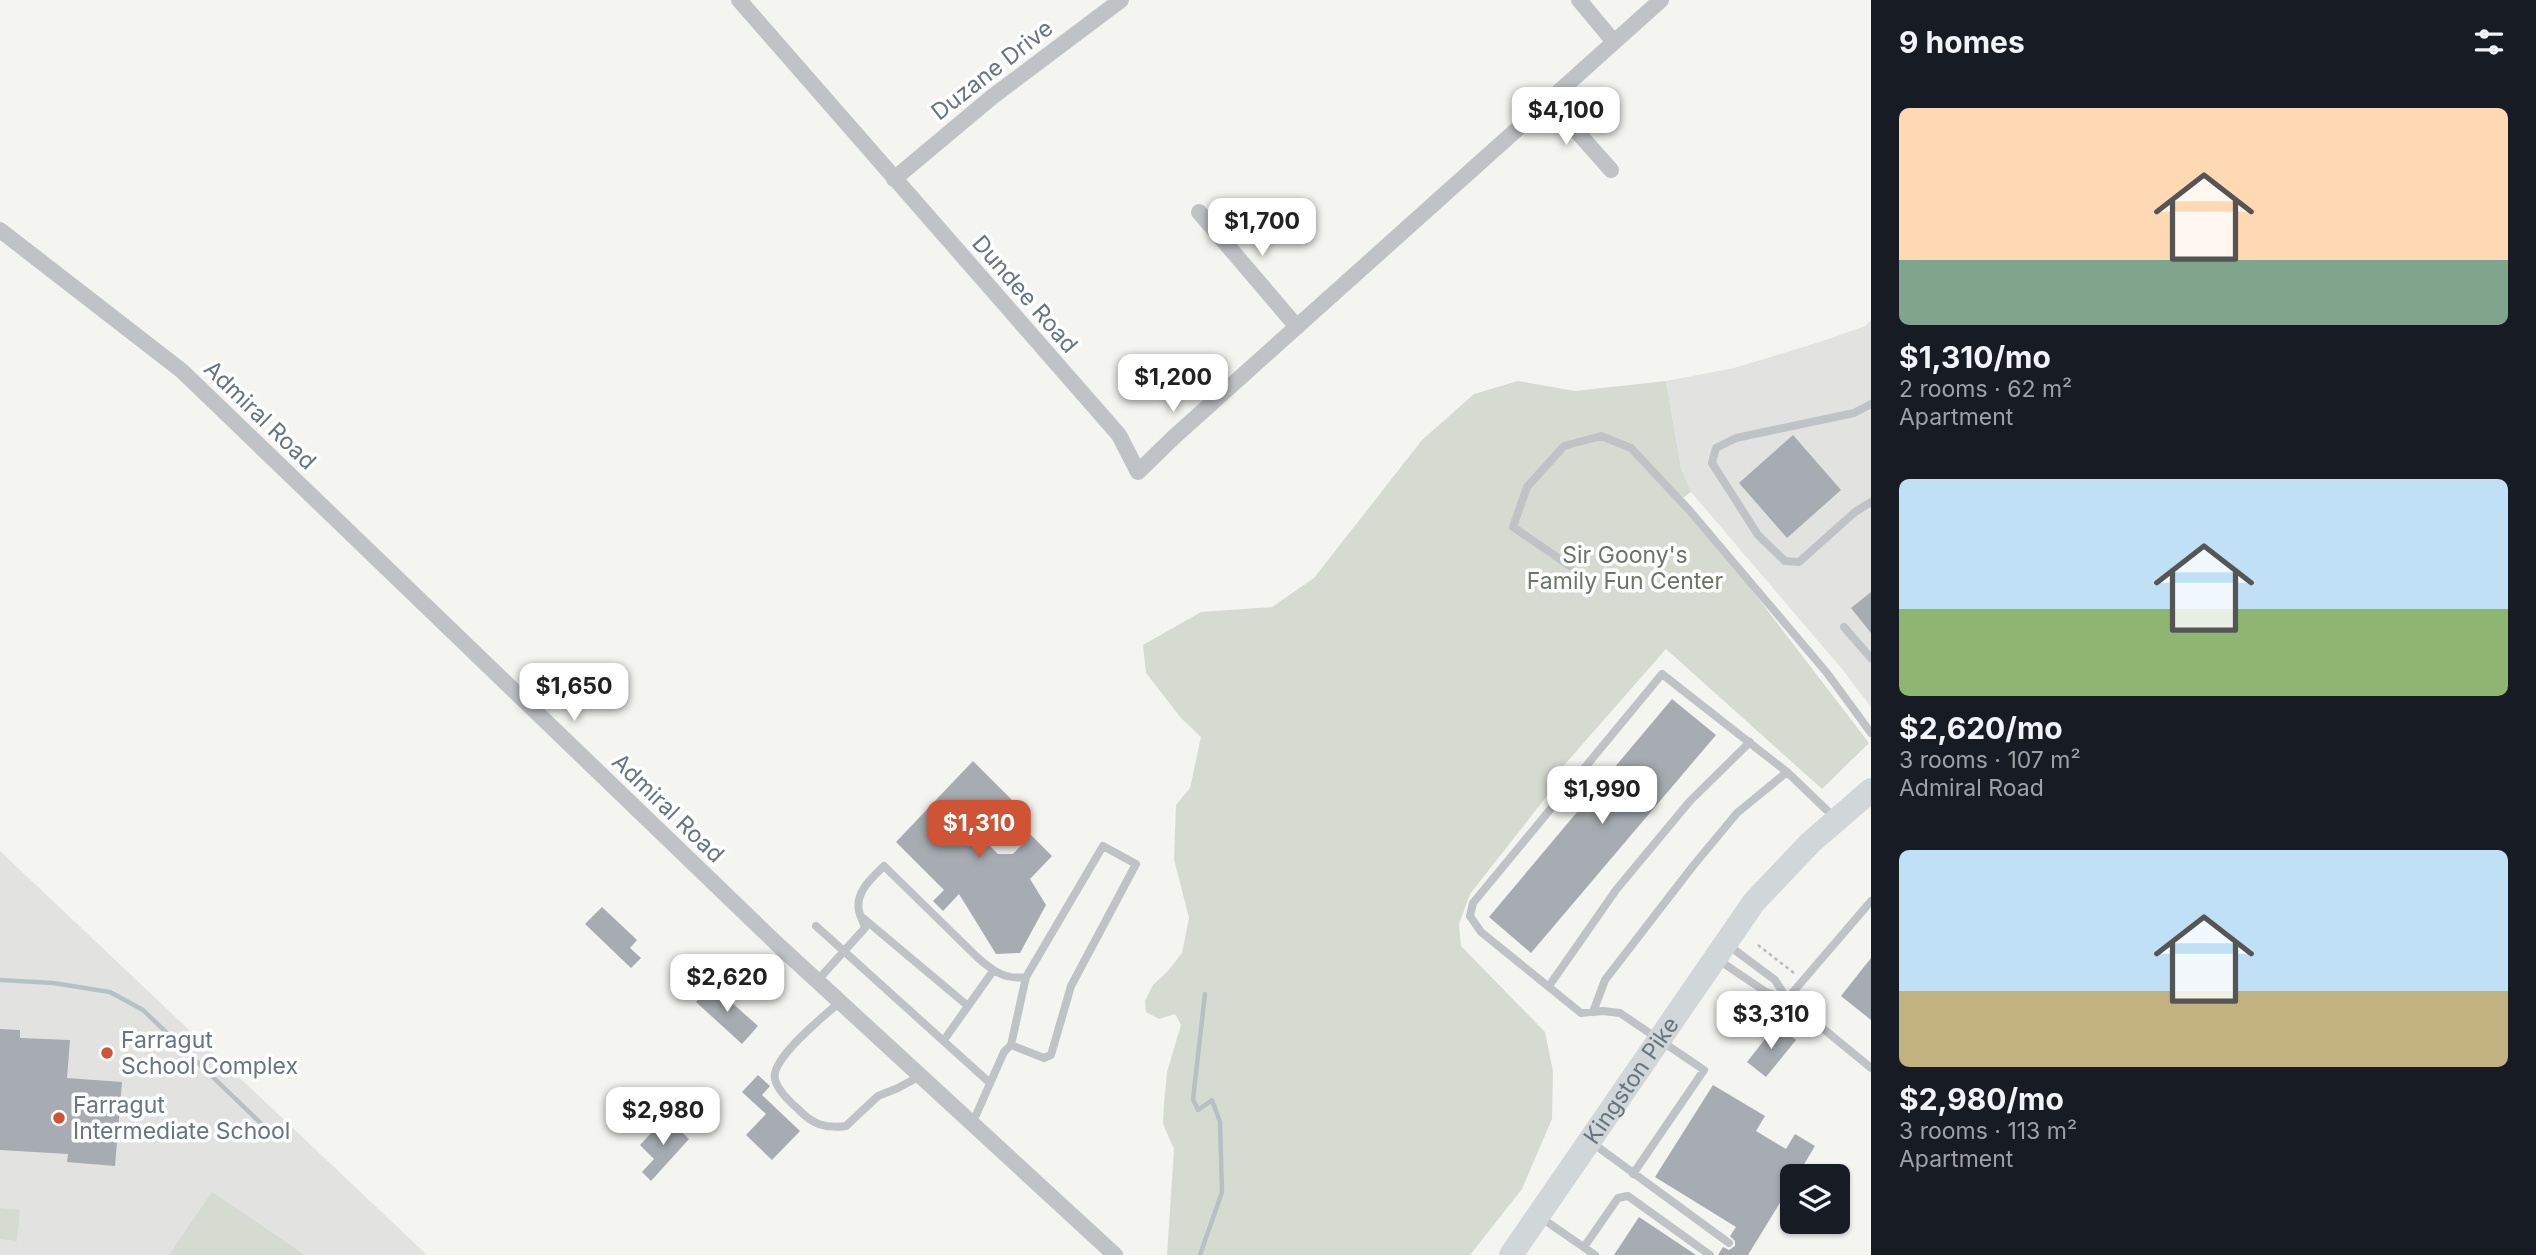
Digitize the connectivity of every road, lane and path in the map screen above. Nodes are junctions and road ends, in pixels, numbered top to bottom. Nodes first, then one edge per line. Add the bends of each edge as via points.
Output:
1 (738, 0) edge
2 (1121, 0) edge
3 (1579, 0) edge
4 (1661, 0) edge
5 (1614, 42) junction
6 (1549, 100) junction
7 (1611, 170) dead end
8 (894, 179) junction
9 (1199, 212) dead end
10 (0, 230) edge
11 (1297, 327) junction
12 (1871, 404) edge
13 (1871, 502) edge
14 (1570, 566) dead end
15 (1844, 627) dead end
16 (1869, 652) edge
17 (1871, 733) edge
18 (1750, 742) junction
19 (1787, 772) junction
20 (1871, 790) edge
21 (1836, 819) junction
22 (1871, 901) edge
23 (861, 916) junction
24 (816, 926) dead end
25 (1758, 945) dead end
26 (1720, 950) junction
27 (845, 951) junction
28 (993, 971) junction
29 (1026, 977) junction
30 (1804, 980) junction
31 (817, 981) junction
32 (1549, 986) junction
33 (1787, 999) junction
34 (840, 1002) junction
35 (968, 1006) junction
36 (1593, 1012) junction
37 (944, 1040) junction
38 (1658, 1040) junction
39 (1011, 1045) junction
40 (1871, 1068) edge
41 (920, 1076) junction
42 (990, 1083) junction
43 (972, 1124) junction
44 (1589, 1140) junction
45 (1633, 1174) junction
46 (1538, 1216) junction
47 (1729, 1243) dead end
48 (1584, 1247) junction
49 (1115, 1255) edge
50 (1511, 1255) edge
51 (1595, 1255) edge
52 (1710, 1255) edge

1 - 8 street, Dundee Road
2 - 8 street, Duzane Drive via 992,97
3 - 5 street
4 - 5 street, Dundee Road
5 - 6 street, Dundee Road
6 - 7 street
6 - 11 street, Dundee Road
8 - 11 street, Dundee Road via 1119,435 1138,472
9 - 11 street
10 - 31 street, Admiral Road via 182,371
12 - 13 lane via 1854,413 1736,438 1716,447 1712,463 1758,535 1785,561 1799,562
14 - 17 lane via 1513,527 1527,487 1564,446 1601,436 1630,447 1690,511 1827,673
15 - 16 lane
18 - 19 lane
18 - 32 lane via 1690,801 1616,890
18 - 32 lane via 1662,674 1472,903 1470,916 1481,932
19 - 21 lane
19 - 36 lane via 1737,813 1693,866 1605,980
20 - 21 main road, Kingston Pike
21 - 26 main road, Kingston Pike via 1754,902
22 - 30 lane
23 - 27 lane via 865,928
23 - 28 lane via 865,885 884,866
23 - 35 lane
24 - 27 lane
25 - 30 path
26 - 33 lane via 1766,992
26 - 33 lane via 1775,980
26 - 38 main road, Kingston Pike
27 - 31 lane
27 - 37 lane
28 - 29 lane via 1013,979
28 - 35 lane
29 - 39 lane
29 - 39 lane via 1103,846 1136,864 1071,986 1051,1055 1044,1058
30 - 33 lane
31 - 34 street, Admiral Road
32 - 36 lane via 1580,1013
33 - 40 lane
34 - 41 street, Admiral Road
34 - 41 lane via 801,1037 775,1072 779,1087 797,1108 820,1126 846,1126 878,1096
35 - 37 lane
36 - 38 lane via 1620,1013
37 - 42 lane
38 - 44 main road, Kingston Pike
38 - 45 lane via 1704,1070
39 - 42 lane
41 - 43 street, Admiral Road
42 - 43 lane
43 - 49 street, Admiral Road
44 - 45 lane
44 - 46 main road, Kingston Pike
45 - 47 lane
46 - 48 lane
46 - 50 main road, Kingston Pike
48 - 51 lane
48 - 52 lane via 1618,1198 1628,1196

